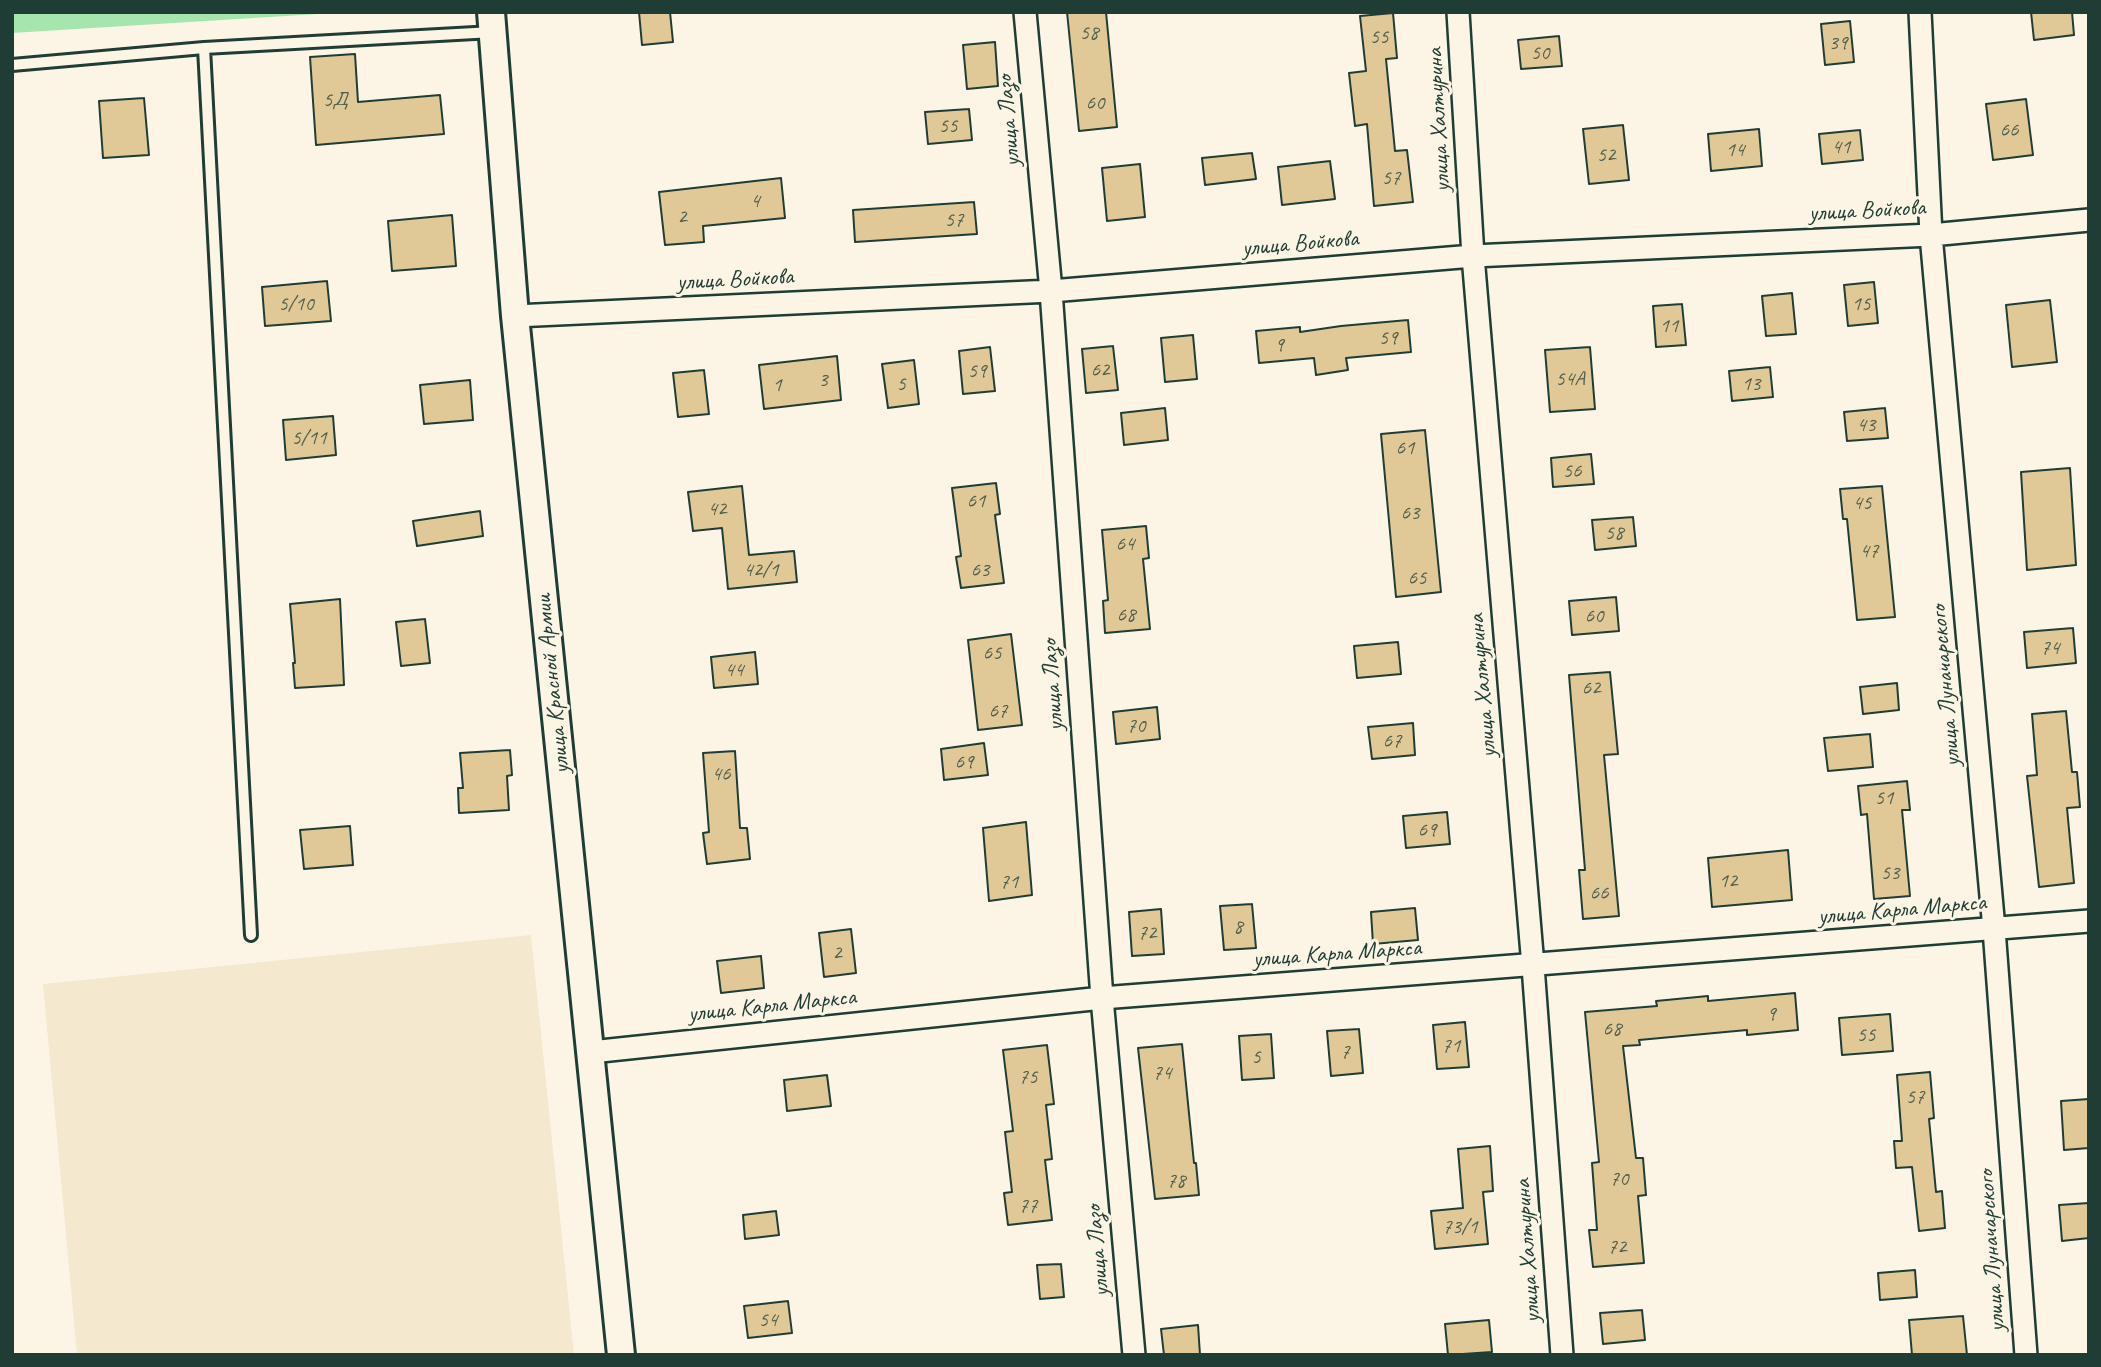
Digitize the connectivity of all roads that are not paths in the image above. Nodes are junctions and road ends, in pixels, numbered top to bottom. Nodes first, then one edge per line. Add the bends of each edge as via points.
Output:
1 (1026, 12) edge
2 (1458, 12) edge
3 (1920, 12) edge
4 (492, 22) edge
5 (204, 48) junction
6 (12, 65) edge
7 (2089, 220) edge
8 (1931, 235) junction
9 (1473, 256) junction
10 (1051, 291) junction
11 (515, 316) junction
12 (2089, 921) edge
13 (1994, 929) junction
14 (251, 935) dead end
15 (1533, 966) junction
16 (1102, 998) junction
17 (591, 1052) junction
18 (621, 1355) edge
19 (1134, 1355) edge
20 (1562, 1355) edge
21 (2026, 1355) edge

1 - 10 street, улица Лазо
2 - 9 street, улица Халтурина
3 - 8 street, улица Луначарского
4 - 5 lane
4 - 11 street, улица Красной Армии
5 - 6 lane
5 - 14 lane
7 - 8 street, улица Войкова
8 - 9 street, улица Войкова
8 - 13 street, улица Луначарского
9 - 10 street, улица Войкова
9 - 15 street, улица Халтурина
10 - 11 street, улица Войкова
10 - 16 street, улица Лазо
11 - 17 street, улица Красной Армии
12 - 13 street, улица Карла Маркса
13 - 15 street, улица Карла Маркса
13 - 21 street, улица Луначарского
15 - 16 street, улица Карла Маркса
15 - 20 street, улица Халтурина
16 - 17 street, улица Карла Маркса
16 - 19 street, улица Лазо
17 - 18 street, улица Красной Армии

